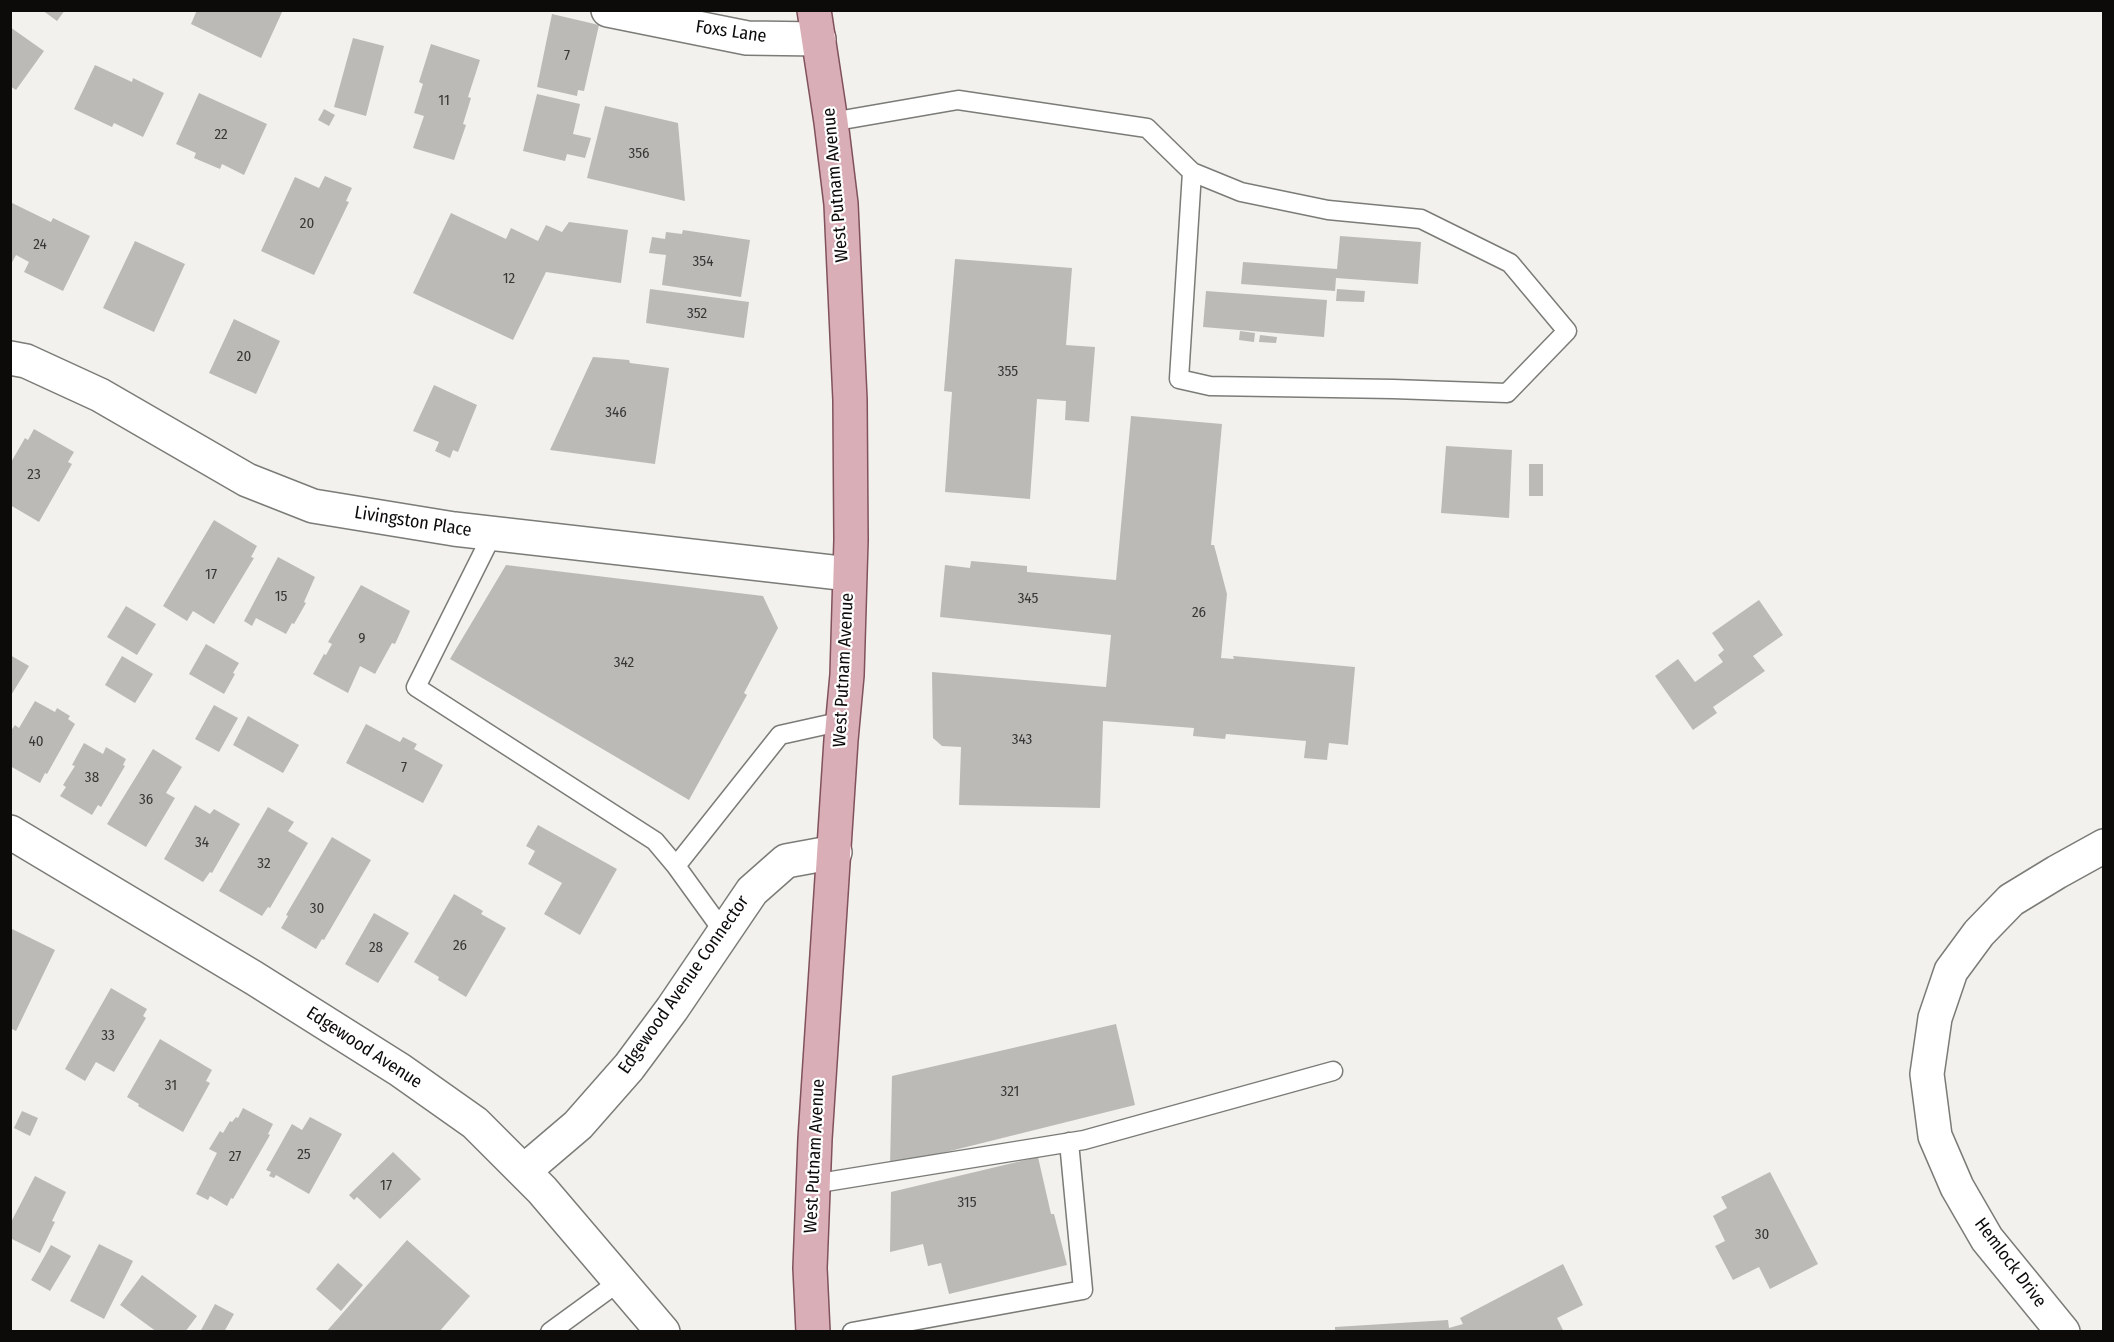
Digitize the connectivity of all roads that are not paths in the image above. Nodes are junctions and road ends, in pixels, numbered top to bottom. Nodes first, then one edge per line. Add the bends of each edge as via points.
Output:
1 (608, 10) edge
2 (816, 25) edge
3 (831, 122) junction
4 (1192, 172) junction
5 (10, 358) edge
6 (493, 533) junction
7 (849, 574) junction
8 (843, 721) junction
9 (10, 832) edge
10 (2103, 846) edge
11 (835, 852) junction
12 (676, 866) junction
13 (723, 931) junction
14 (1333, 1071) dead end
15 (1069, 1142) junction
16 (524, 1171) junction
17 (813, 1184) junction
18 (620, 1281) junction
19 (916, 1326) edge
20 (550, 1332) edge
21 (663, 1332) edge
22 (813, 1332) edge
23 (852, 1332) edge
24 (2063, 1332) edge

1 - 2 street, Foxs Lane via 747,38
2 - 3 main road, West Putnam Avenue
3 - 4 lane via 958,100 1147,128
3 - 7 main road, West Putnam Avenue via 841,204 850,399
4 - 4 lane via 1179,379 1210,386 1507,393 1567,331 1510,263 1421,219 1328,210 1241,192
5 - 6 street, Livingston Place via 26,361 100,395 247,480 313,506
6 - 7 street, Livingston Place
6 - 12 lane via 416,687 655,842
7 - 8 main road, West Putnam Avenue
8 - 11 main road, West Putnam Avenue
8 - 12 lane via 780,735
9 - 16 street, Edgewood Avenue via 400,1070 475,1123
10 - 24 street, Hemlock Drive via 2011,900 1979,933 1951,971 1935,1017 1927,1074 1935,1136 1957,1187 1987,1239
11 - 13 street, Edgewood Avenue Connector via 786,861 752,891
11 - 17 main road, West Putnam Avenue
12 - 13 lane
13 - 16 street, Edgewood Avenue Connector via 629,1067 578,1125
14 - 15 lane
15 - 17 lane
15 - 19 lane via 1083,1290
16 - 18 street, Edgewood Avenue
17 - 22 main road, West Putnam Avenue
18 - 20 lane
18 - 21 street, Edgewood Avenue
19 - 23 lane

